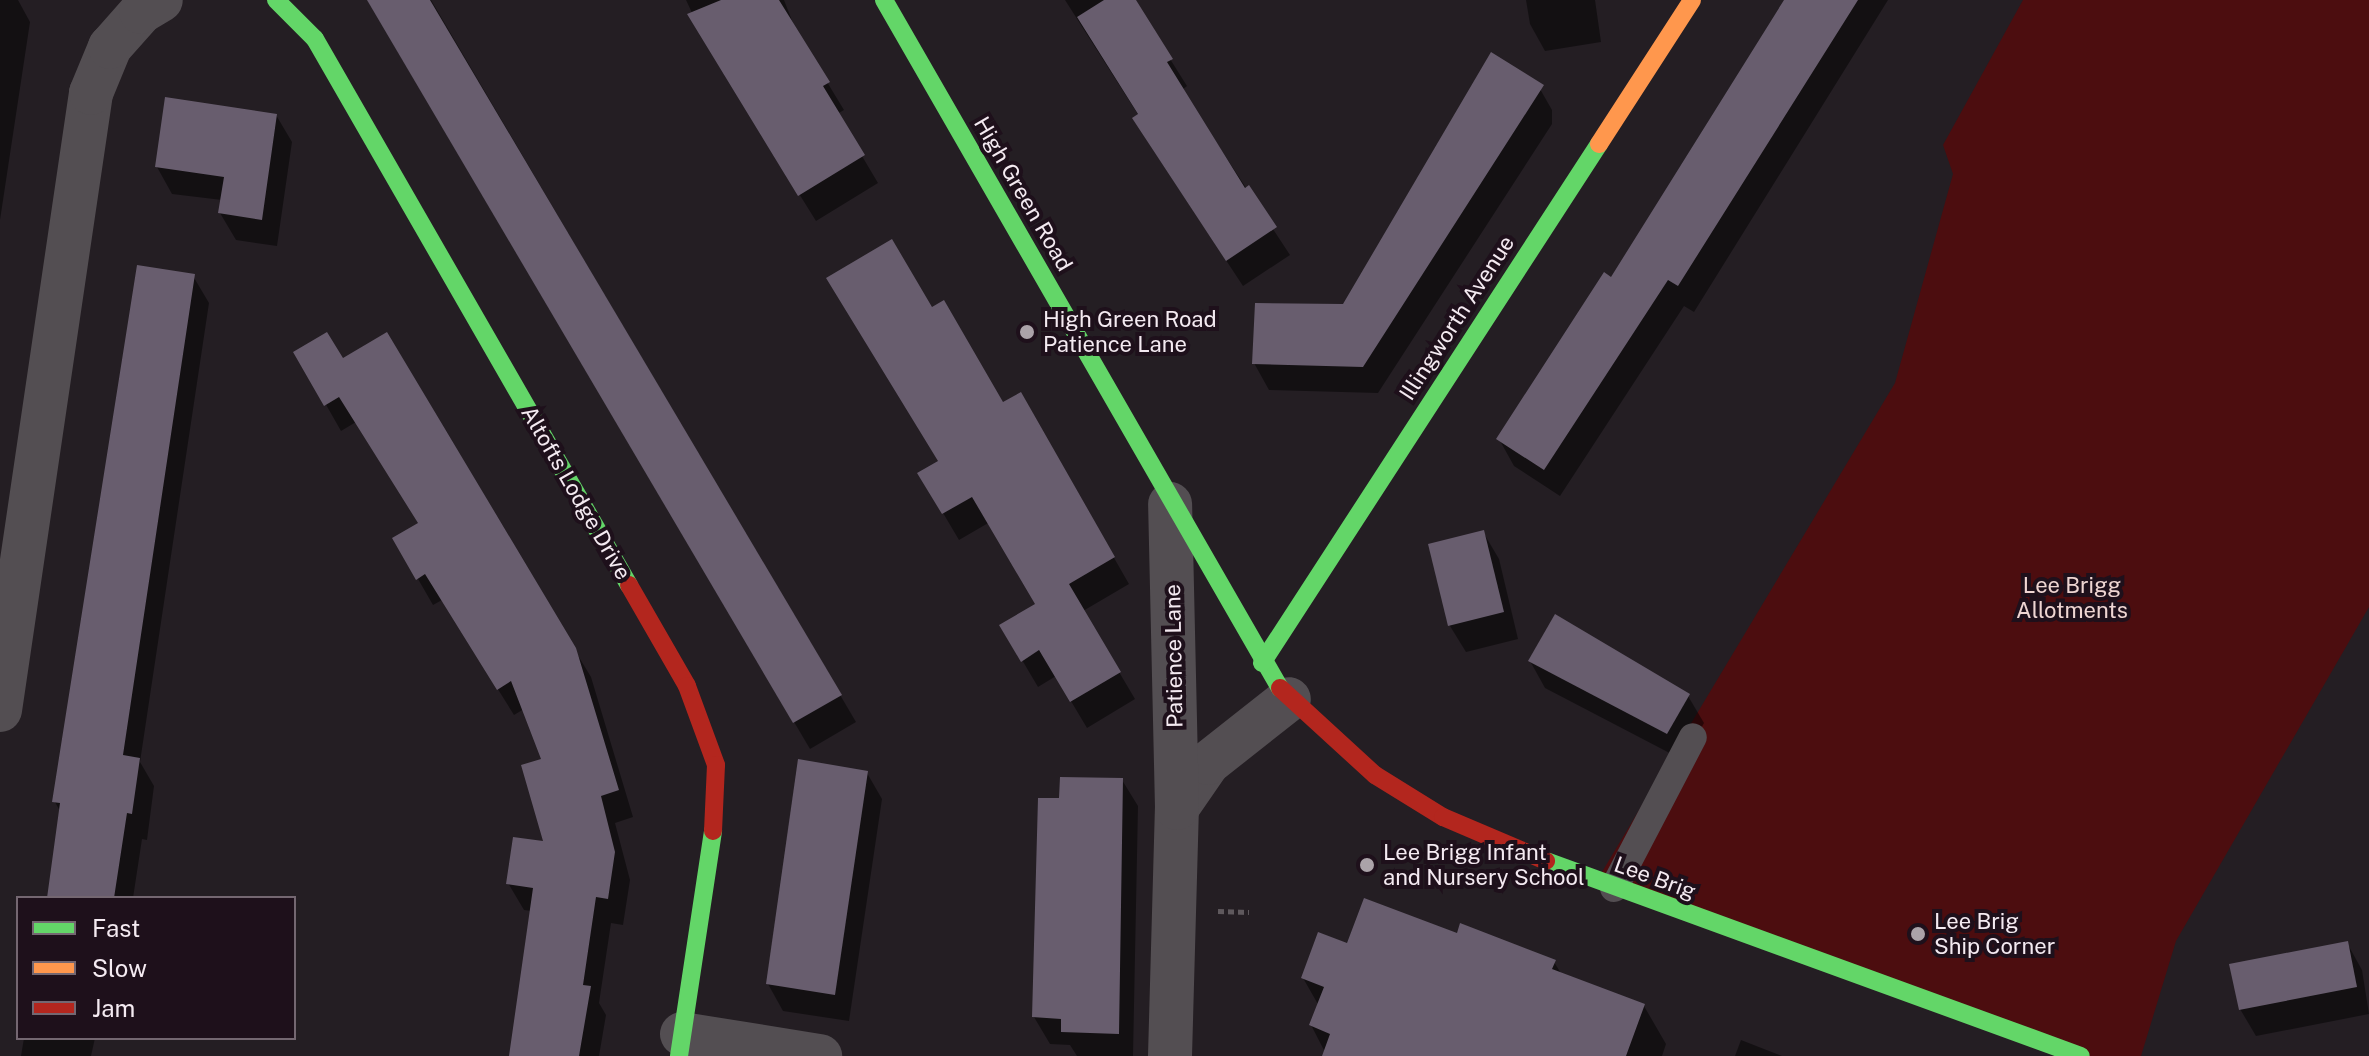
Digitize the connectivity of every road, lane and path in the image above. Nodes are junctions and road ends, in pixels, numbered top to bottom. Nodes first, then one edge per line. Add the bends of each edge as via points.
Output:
1 (161, 0) edge
2 (276, 0) edge
3 (884, 0) edge
4 (1692, 0) edge
5 (1170, 504) junction
6 (1262, 663) junction
7 (1289, 699) junction
8 (0, 710) edge
9 (1693, 737) dead end
10 (1177, 808) junction
11 (1614, 888) junction
12 (680, 1045) edge
13 (820, 1056) edge
14 (1170, 1056) edge
15 (2081, 1056) edge

1 - 8 street via 141,12 110,47 91,93
2 - 12 street, Altofts Lodge Drive via 315,39 687,686 716,765 712,853
3 - 5 street, High Green Road
4 - 6 street, Illingworth Avenue
5 - 6 street, High Green Road
5 - 10 street, Patience Lane
6 - 7 street, Lee Brig
7 - 10 street via 1208,763
7 - 11 street, Lee Brig via 1375,775 1443,817
9 - 11 lane
10 - 14 street, Patience Lane
11 - 15 street, Lee Brig
12 - 13 street, Altofts Lodge Drive

